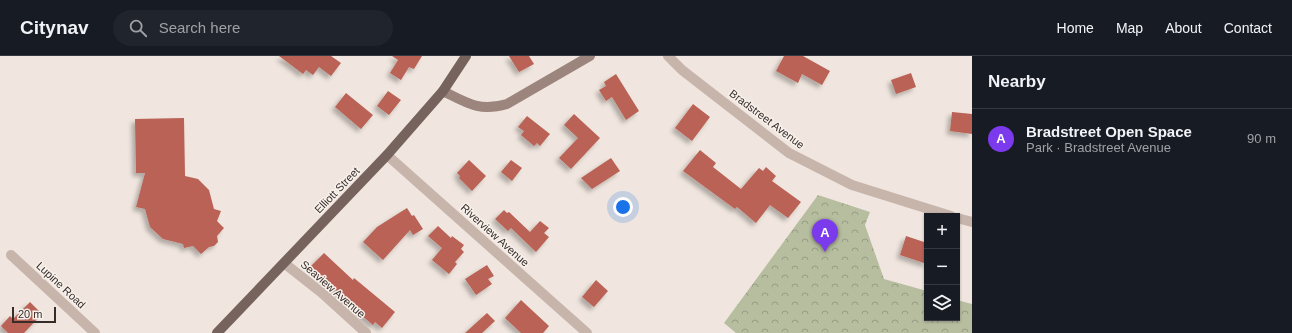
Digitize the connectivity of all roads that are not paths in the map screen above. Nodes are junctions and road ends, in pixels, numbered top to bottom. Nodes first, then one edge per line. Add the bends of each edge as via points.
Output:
1 (466, 56) edge
2 (590, 56) edge
3 (668, 56) edge
4 (443, 91) junction
5 (387, 155) junction
6 (941, 213) edge
7 (960, 219) edge
8 (972, 222) edge
9 (11, 255) dead end
10 (284, 263) junction
11 (95, 333) edge
12 (217, 333) edge
13 (366, 333) edge
14 (586, 333) edge

1 - 4 main road, Elliott Street
2 - 4 main road via 507,104 495,108 476,107
3 - 6 street, Bradstreet Avenue via 682,70 789,153 852,186
4 - 5 main road, Elliott Street
5 - 10 main road, Elliott Street
5 - 14 street, Riverview Avenue
7 - 8 street
9 - 11 street, Lupine Road
10 - 12 main road, Elliott Street
10 - 13 street, Seaview Avenue

